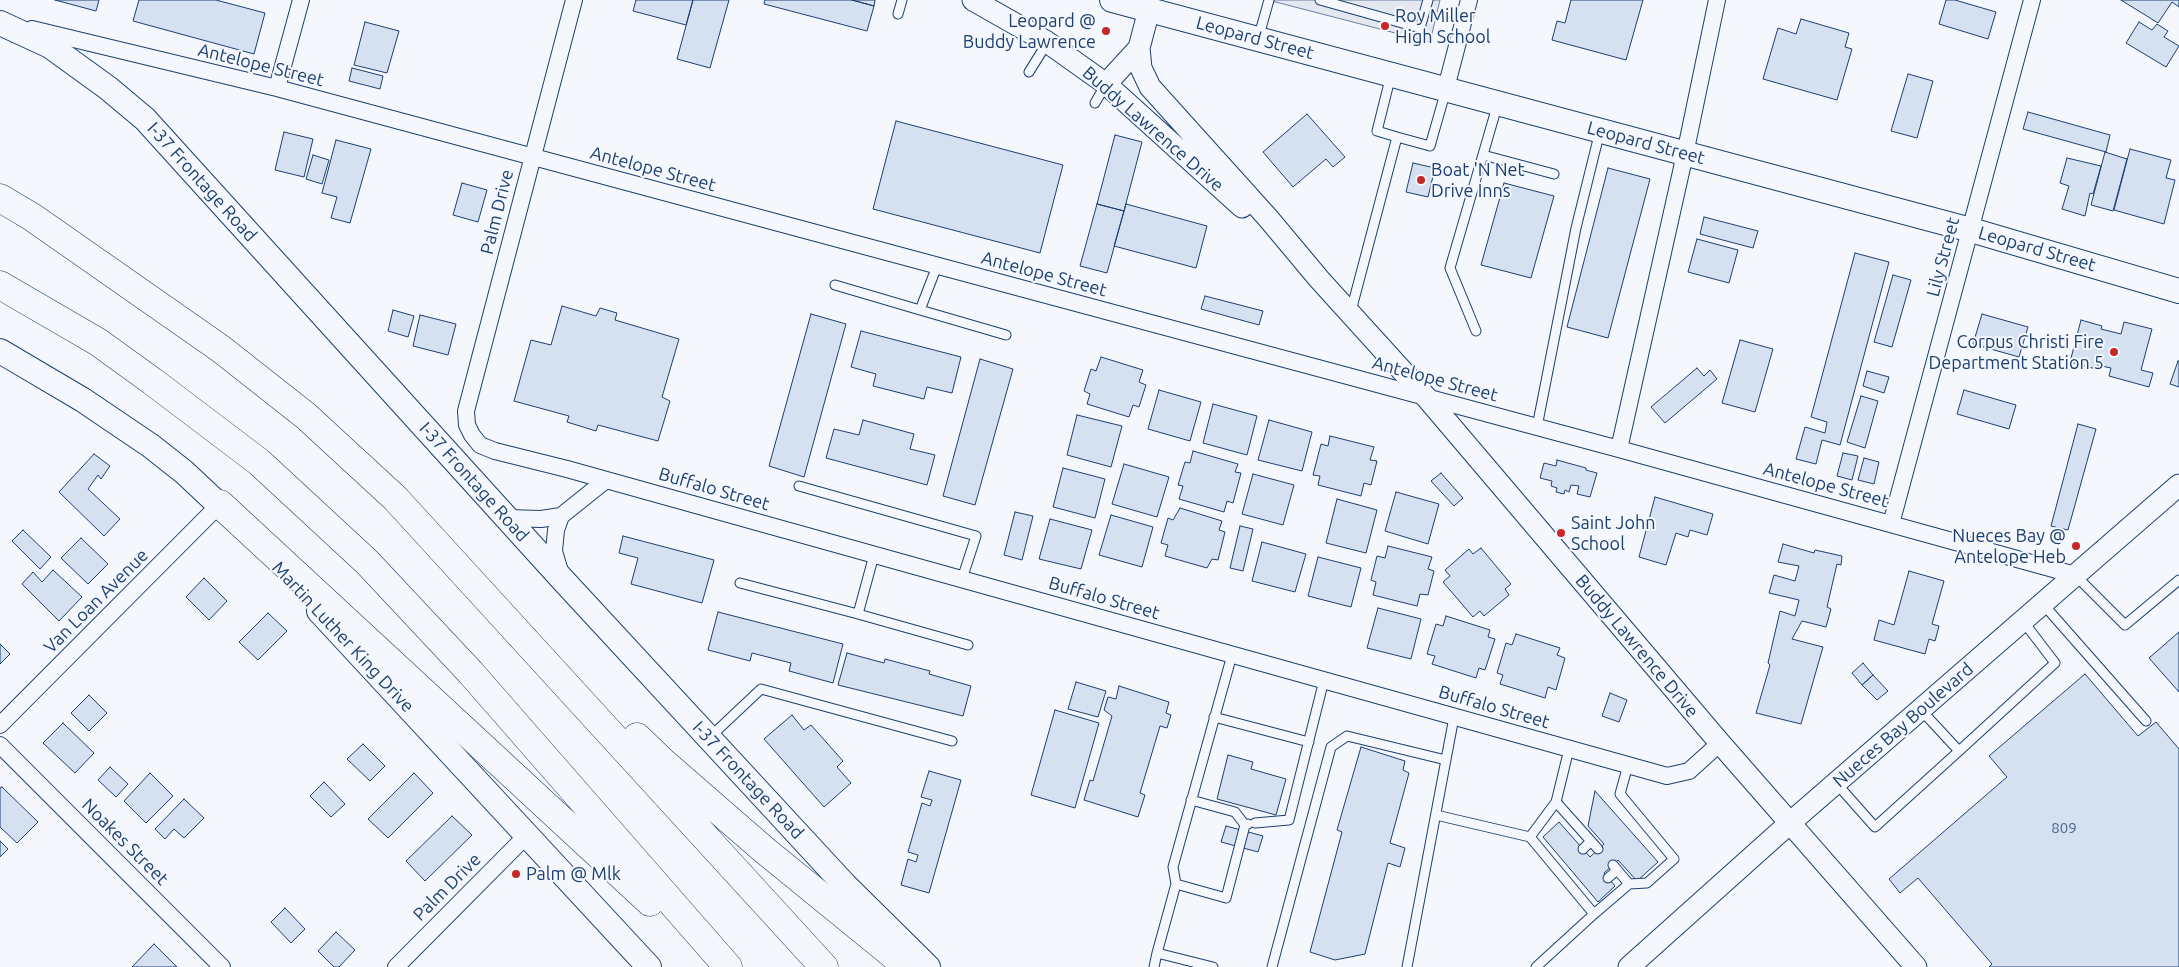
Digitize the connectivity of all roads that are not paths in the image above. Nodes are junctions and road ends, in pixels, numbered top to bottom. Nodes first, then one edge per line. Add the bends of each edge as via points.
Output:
1 (301, 0) edge
2 (574, 0) edge
3 (902, 0) edge
4 (973, 0) edge
5 (1112, 0) edge
6 (1269, 0) edge
7 (1320, 0) edge
8 (1428, 0) edge
9 (1469, 0) edge
10 (1717, 0) edge
11 (2032, 0) edge
12 (1149, 10) junction
13 (898, 14) dead end
14 (0, 22) edge
15 (1258, 39) junction
16 (1047, 42) junction
17 (1139, 48) junction
18 (1029, 72) dead end
19 (1391, 74) junction
20 (1150, 87) junction
21 (276, 88) junction
22 (1110, 88) junction
23 (1446, 88) junction
24 (1498, 102) junction
25 (1095, 103) dead end
26 (1600, 131) junction
27 (1397, 136) junction
28 (1685, 154) junction
29 (1483, 155) junction
30 (532, 157) junction
31 (1554, 174) dead end
32 (0, 198) edge
33 (1972, 230) junction
34 (937, 266) junction
35 (1319, 279) junction
36 (835, 284) dead end
37 (0, 285) edge
38 (2179, 291) edge
39 (920, 310) junction
40 (1350, 314) junction
41 (1476, 330) dead end
42 (1006, 335) dead end
43 (0, 351) edge
44 (1426, 397) junction
45 (1537, 426) junction
46 (472, 435) joint
47 (1619, 449) junction
48 (606, 480) junction
49 (2179, 485) edge
50 (799, 486) dead end
51 (220, 504) junction
52 (561, 516) junction
53 (507, 518) junction
54 (1891, 524) junction
55 (874, 555) junction
56 (461, 568) junction
57 (2075, 575) junction
58 (562, 579) junction
59 (962, 579) junction
60 (2179, 580) edge
61 (740, 583) dead end
62 (2043, 603) junction
63 (858, 614) junction
64 (2023, 621) junction
65 (968, 645) dead end
66 (1232, 654) junction
67 (1324, 680) junction
68 (1920, 710) junction
69 (1214, 717) junction
70 (1454, 717) junction
71 (2146, 721) dead end
72 (0, 726) edge
73 (709, 738) junction
74 (952, 741) dead end
75 (1308, 742) junction
76 (1720, 743) junction
77 (0, 745) edge
78 (1569, 749) junction
79 (1960, 751) junction
80 (1446, 760) junction
81 (1628, 765) junction
82 (1836, 783) junction
83 (1191, 800) junction
84 (1556, 802) junction
85 (1436, 815) junction
86 (1791, 822) junction
87 (1250, 824) junction
88 (1579, 828) junction
89 (527, 835) junction
90 (1570, 835) dead end
91 (1530, 837) junction
92 (1591, 841) junction
93 (1583, 849) dead end
94 (1598, 849) dead end
95 (1608, 878) dead end
96 (1176, 884) junction
97 (1629, 884) junction
98 (1594, 914) junction
99 (1157, 953) junction
100 (222, 967) edge
101 (396, 967) edge
102 (649, 967) edge
103 (720, 967) edge
104 (728, 967) edge
105 (824, 967) edge
106 (908, 967) edge
107 (928, 967) edge
108 (1154, 967) edge
109 (1213, 967) edge
110 (1272, 967) edge
111 (1408, 967) edge
112 (1536, 967) edge
113 (1629, 967) edge
114 (1916, 967) edge

1 - 21 street
2 - 30 street, Palm Drive
3 - 13 lane
4 - 16 street, Buddy Lawrence Drive
5 - 12 main road, Leopard Street
6 - 15 lane
7 - 8 lane via 1420,28
9 - 23 street
10 - 28 street
11 - 33 street, Lily Street
12 - 15 main road, Leopard Street
12 - 17 street, Buddy Lawrence Drive
14 - 21 street, Antelope Street
14 - 53 main road, I-37 Frontage Road via 50,46 145,119
15 - 19 main road, Leopard Street
16 - 18 lane
16 - 22 street, Buddy Lawrence Drive
17 - 20 street, Buddy Lawrence Drive via 1141,68
17 - 22 street
19 - 23 main road, Leopard Street
19 - 27 lane via 1377,131
20 - 22 street
20 - 35 street, Buddy Lawrence Drive
21 - 30 street, Antelope Street
22 - 25 lane
22 - 35 street, Buddy Lawrence Drive
23 - 24 main road, Leopard Street
23 - 27 lane via 1430,146
24 - 26 main road, Leopard Street
24 - 29 lane
26 - 28 main road, Leopard Street
26 - 45 lane via 1576,228
27 - 40 lane
28 - 33 main road, Leopard Street
28 - 47 street
29 - 31 lane
29 - 41 lane via 1450,268
30 - 34 street, Antelope Street
30 - 46 street, Palm Drive via 466,410 467,425
32 - 56 highway via 220,349 306,416 395,498
33 - 38 main road, Leopard Street
33 - 54 street, Lily Street
34 - 39 lane
34 - 44 street, Antelope Street
35 - 40 street, Buddy Lawrence Drive
36 - 39 lane
37 - 104 highway via 98,342 152,381 258,462 368,562 472,673
39 - 42 lane
40 - 44 street, Buddy Lawrence Drive
43 - 51 main road, Martin Luther King Drive via 83,400 151,446
44 - 45 street, Antelope Street
44 - 76 street, Buddy Lawrence Drive
45 - 47 street, Antelope Street
46 - 48 street, Buffalo Street via 480,445 495,451
47 - 54 street, Antelope Street
48 - 52 street
48 - 55 street, Buffalo Street
49 - 57 street, Nueces Bay Boulevard
50 - 59 lane via 976,536
51 - 72 street, Van Loan Avenue
51 - 89 main road, Martin Luther King Drive
51 - 103 highway
52 - 53 street
52 - 58 street via 554,551
53 - 58 main road, I-37 Frontage Road
54 - 57 street, Antelope Street
55 - 59 street, Buffalo Street
55 - 63 lane
56 - 105 highway via 526,644
56 - 106 highway via 663,762 763,849
57 - 60 lane via 2125,625
57 - 62 street, Nueces Bay Boulevard
58 - 73 main road, I-37 Frontage Road
59 - 66 street, Buffalo Street
61 - 63 lane
62 - 64 street, Nueces Bay Boulevard
62 - 71 lane
63 - 65 lane
64 - 68 street, Nueces Bay Boulevard
64 - 79 lane via 2055,663
66 - 67 street, Buffalo Street
66 - 69 lane
67 - 70 street, Buffalo Street
67 - 75 lane
68 - 79 lane
68 - 82 street, Nueces Bay Boulevard
69 - 75 lane
69 - 83 lane
70 - 78 street, Buffalo Street
70 - 80 lane
73 - 74 lane via 760,689
73 - 107 main road, I-37 Frontage Road via 845,885
75 - 87 lane via 1289,820
76 - 81 street, Buffalo Street via 1690,771 1667,776
76 - 86 street, Buddy Lawrence Drive
77 - 100 street, Noakes Street
78 - 81 street, Buffalo Street
78 - 84 lane
79 - 82 lane via 1875,827
80 - 85 lane
80 - 110 lane via 1347,736 1331,747
81 - 97 lane via 1620,794 1674,859 1646,883
82 - 86 street, Nueces Bay Boulevard
83 - 87 lane via 1235,812
83 - 96 lane via 1173,867
84 - 88 lane
84 - 91 lane
85 - 91 lane
85 - 111 lane
86 - 113 street, Nueces Bay Boulevard
86 - 114 street, Buddy Lawrence Drive
87 - 96 lane via 1226,898
88 - 90 lane
88 - 92 lane
89 - 101 street, Palm Drive
89 - 102 main road, Martin Luther King Drive
91 - 98 lane via 1550,853 1587,896
92 - 93 lane
92 - 94 lane
95 - 97 lane via 1615,868
96 - 99 lane
97 - 98 lane
98 - 112 lane
99 - 108 lane
99 - 109 lane

